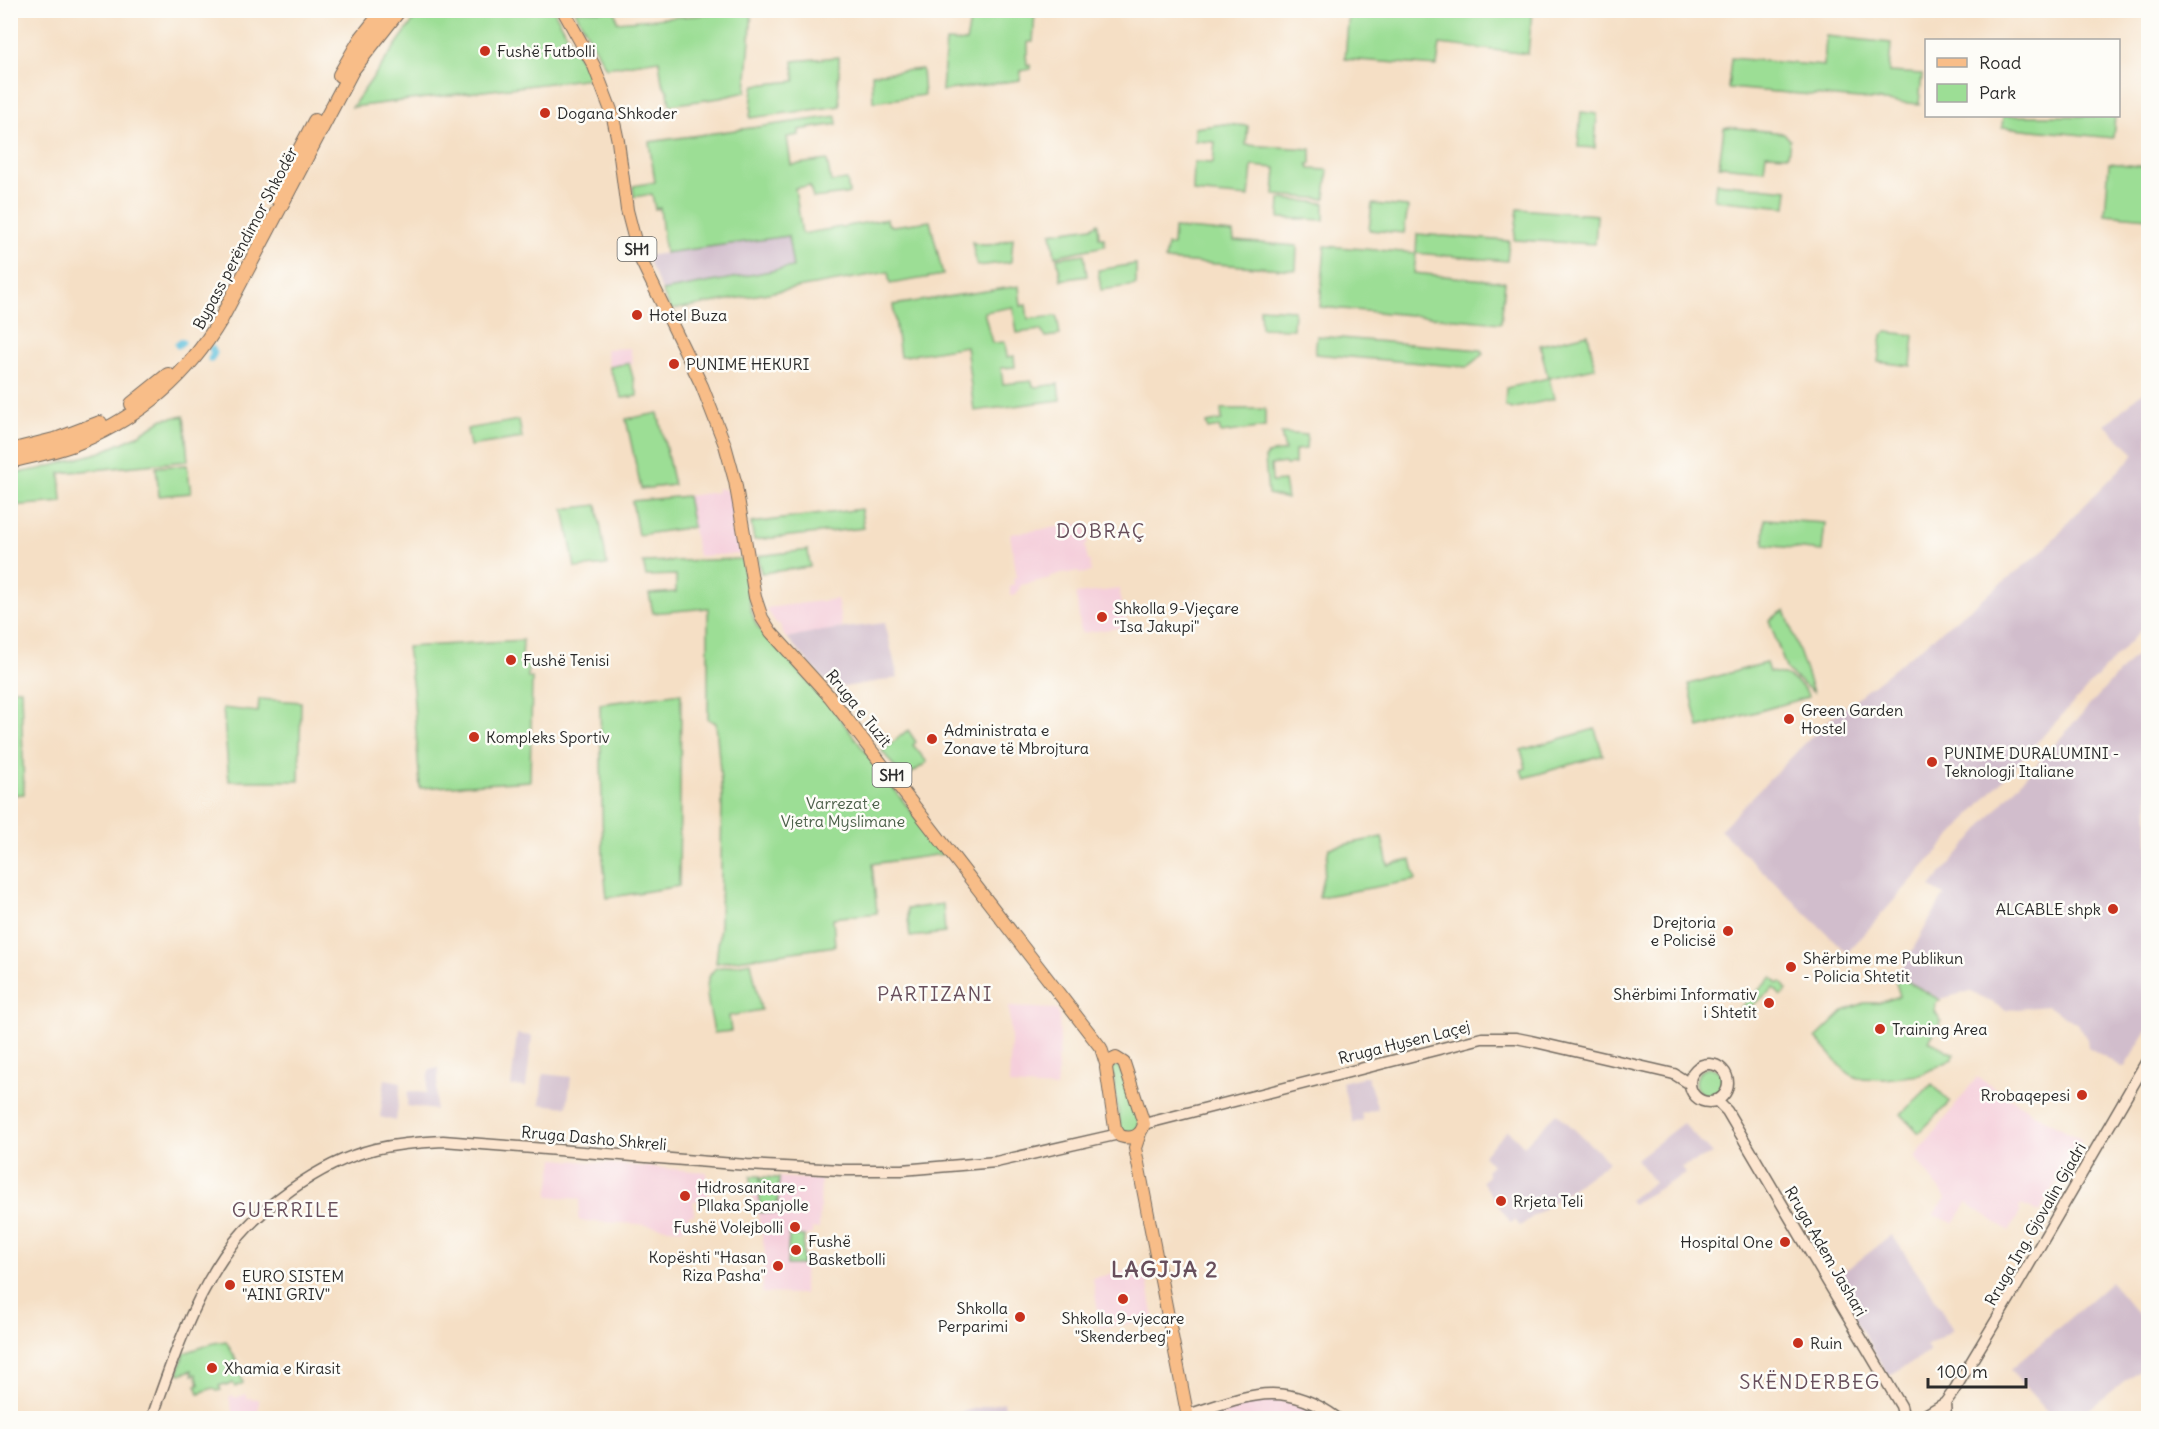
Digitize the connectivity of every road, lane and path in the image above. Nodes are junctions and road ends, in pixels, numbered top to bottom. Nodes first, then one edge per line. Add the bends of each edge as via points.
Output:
1 (384, 10) edge
2 (399, 10) edge
3 (563, 10) edge
4 (10, 451) edge
5 (10, 461) edge
6 (1101, 1048) junction
7 (1120, 1059) junction
8 (2148, 1059) edge
9 (1106, 1064) junction
10 (1695, 1071) junction
11 (1674, 1074) junction
12 (1690, 1084) junction
13 (1720, 1097) junction
14 (1142, 1129) junction
15 (1120, 1135) junction
16 (1135, 1148) junction
17 (1945, 1403) junction
18 (1900, 1406) junction
19 (1920, 1417) edge
20 (1186, 1418) edge
21 (152, 1419) edge
22 (1337, 1419) edge
23 (1904, 1419) edge
24 (1938, 1419) edge
25 (1946, 1419) edge

1 - 4 highway, Bypass perëndimor Shkodër via 351,55 214,314 184,357 122,411 92,427
2 - 5 highway, Bypass perëndimor Shkodër via 352,70 221,320 183,371 153,400 121,422 80,442
3 - 6 main road, Rruga e Tuzit / SH1 via 594,66 612,113 627,210 639,256 711,407 727,451 755,597 765,624 830,697
6 - 7 main road, SH1
6 - 9 main road, SH1
7 - 9 main road via 1113,1058
7 - 14 main road
8 - 17 main road, Rruga Ing. Gjovalin Gjadri
9 - 15 main road, SH1 via 1115,1128
10 - 11 main road
10 - 12 main road
10 - 13 main road via 1706,1064 1720,1067 1728,1085
11 - 12 main road
11 - 14 main road, Rruga Hysen Laçej via 1516,1038 1482,1038
12 - 13 main road via 1696,1096 1709,1101
13 - 18 main road, Rruga Adem Jashari
14 - 15 main road via 1131,1138
14 - 16 main road
15 - 16 main road
15 - 21 main road, Rruga Dasho Shkreli via 996,1162 902,1170 747,1165 443,1142 414,1142 373,1150 332,1166 295,1187 235,1241 189,1320
16 - 20 main road
17 - 19 main road
17 - 25 main road
18 - 19 main road
18 - 23 main road
19 - 24 main road
20 - 22 main road via 1256,1394 1282,1393 1320,1407

